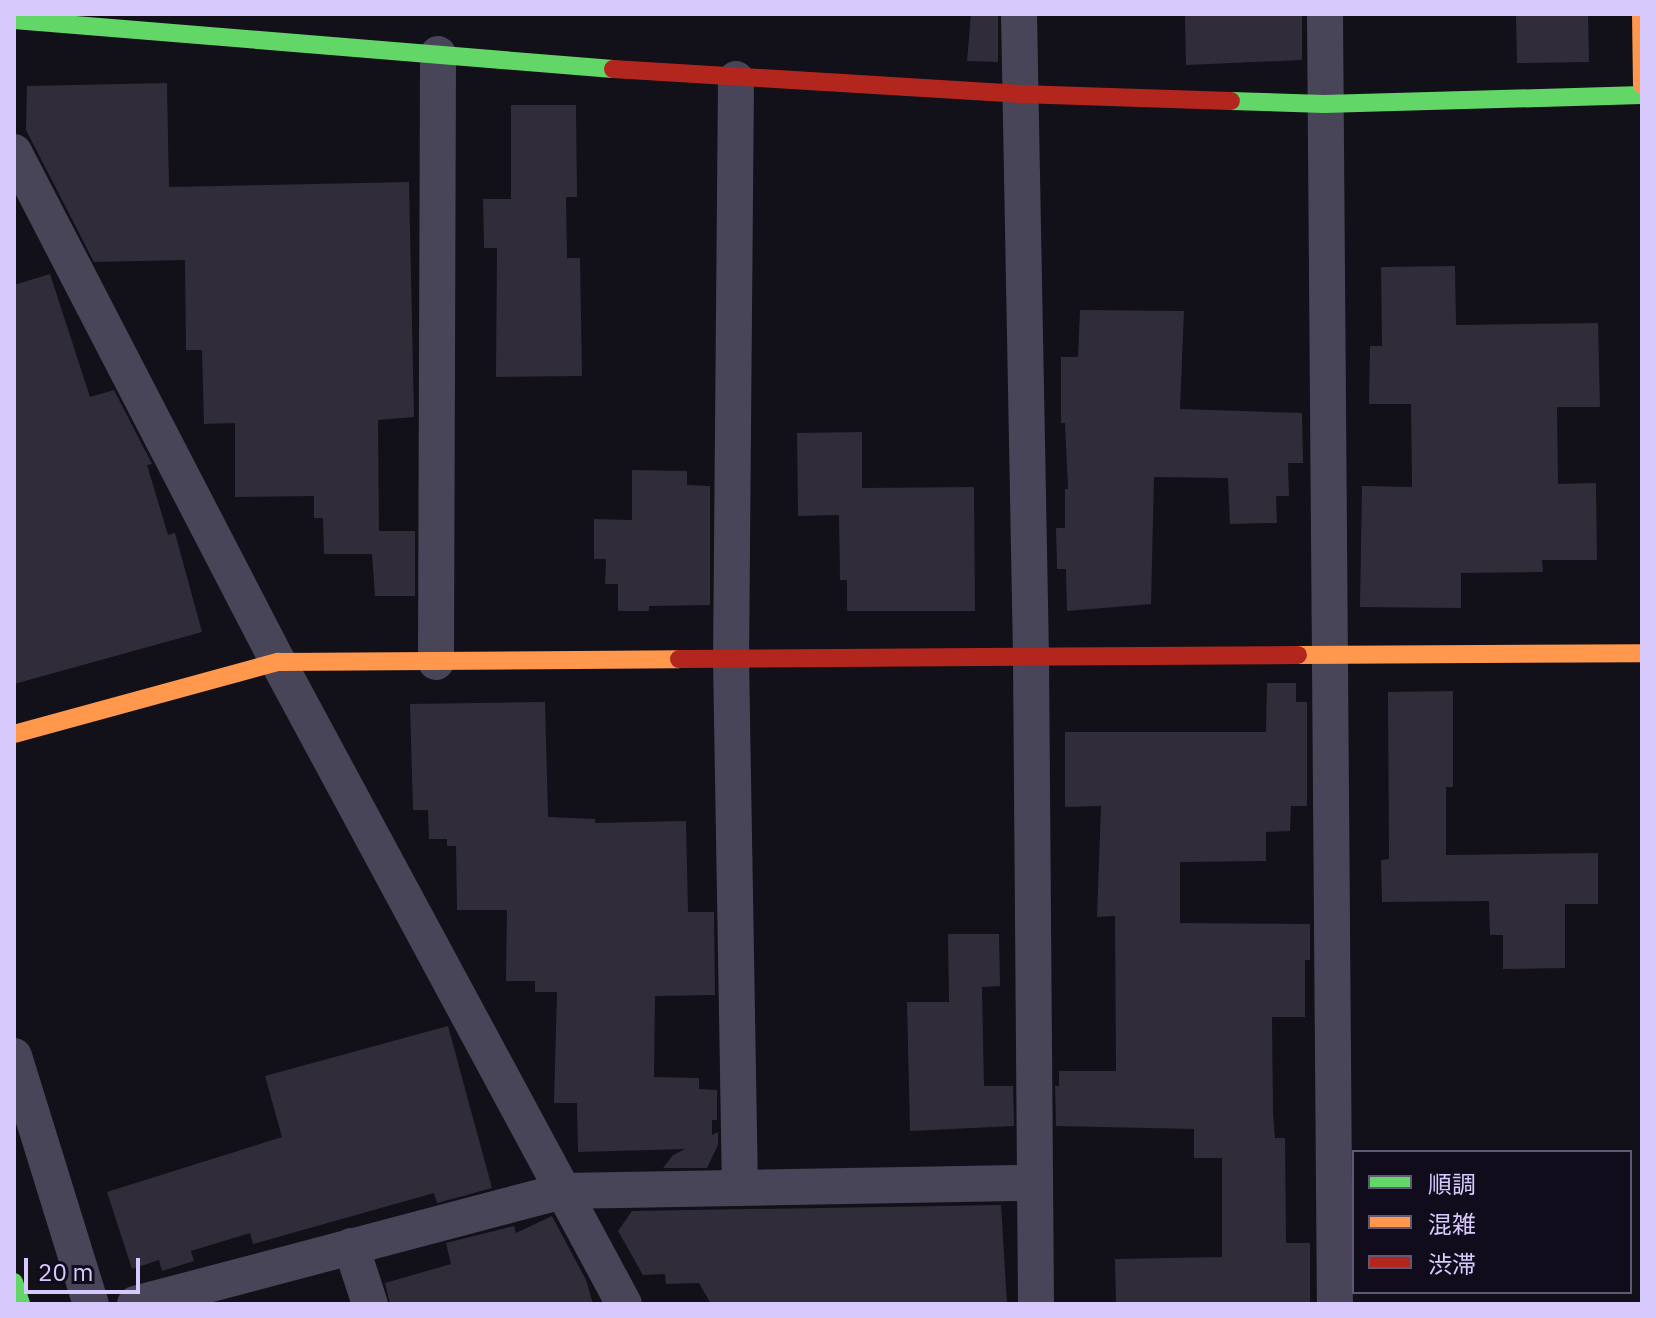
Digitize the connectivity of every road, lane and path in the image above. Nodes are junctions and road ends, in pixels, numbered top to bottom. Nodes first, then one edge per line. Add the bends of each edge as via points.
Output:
1 (1019, 14) edge
2 (1325, 14) edge
3 (1641, 14) edge
4 (14, 20) edge
5 (438, 54) junction
6 (736, 79) junction
7 (1642, 85) edge
8 (1020, 94) junction
9 (1642, 95) edge
10 (1324, 104) junction
11 (14, 152) edge
12 (1642, 653) edge
13 (1330, 655) junction
14 (1031, 657) junction
15 (731, 659) junction
16 (278, 662) junction
17 (436, 662) junction
18 (14, 734) edge
19 (14, 1056) edge
20 (1035, 1183) junction
21 (740, 1188) junction
22 (563, 1191) junction
23 (351, 1246) junction
24 (14, 1282) edge
25 (21, 1304) edge
26 (91, 1304) edge
27 (135, 1304) edge
28 (370, 1304) edge
29 (624, 1304) edge
30 (1036, 1304) edge
31 (1335, 1304) edge

1 - 8 street
2 - 10 street
3 - 7 main road
4 - 5 main road
5 - 6 main road
5 - 17 street
6 - 8 main road
6 - 15 street
8 - 10 main road
8 - 14 street
9 - 10 main road
10 - 13 street
11 - 16 street
12 - 13 main road
13 - 14 main road
13 - 31 street
14 - 15 main road
14 - 20 street
15 - 17 main road
15 - 21 street
16 - 17 main road
16 - 18 main road
16 - 22 street
19 - 26 street
20 - 21 street
20 - 30 street
21 - 22 street
22 - 23 street
22 - 29 street
23 - 27 street
23 - 28 street
24 - 25 main road

